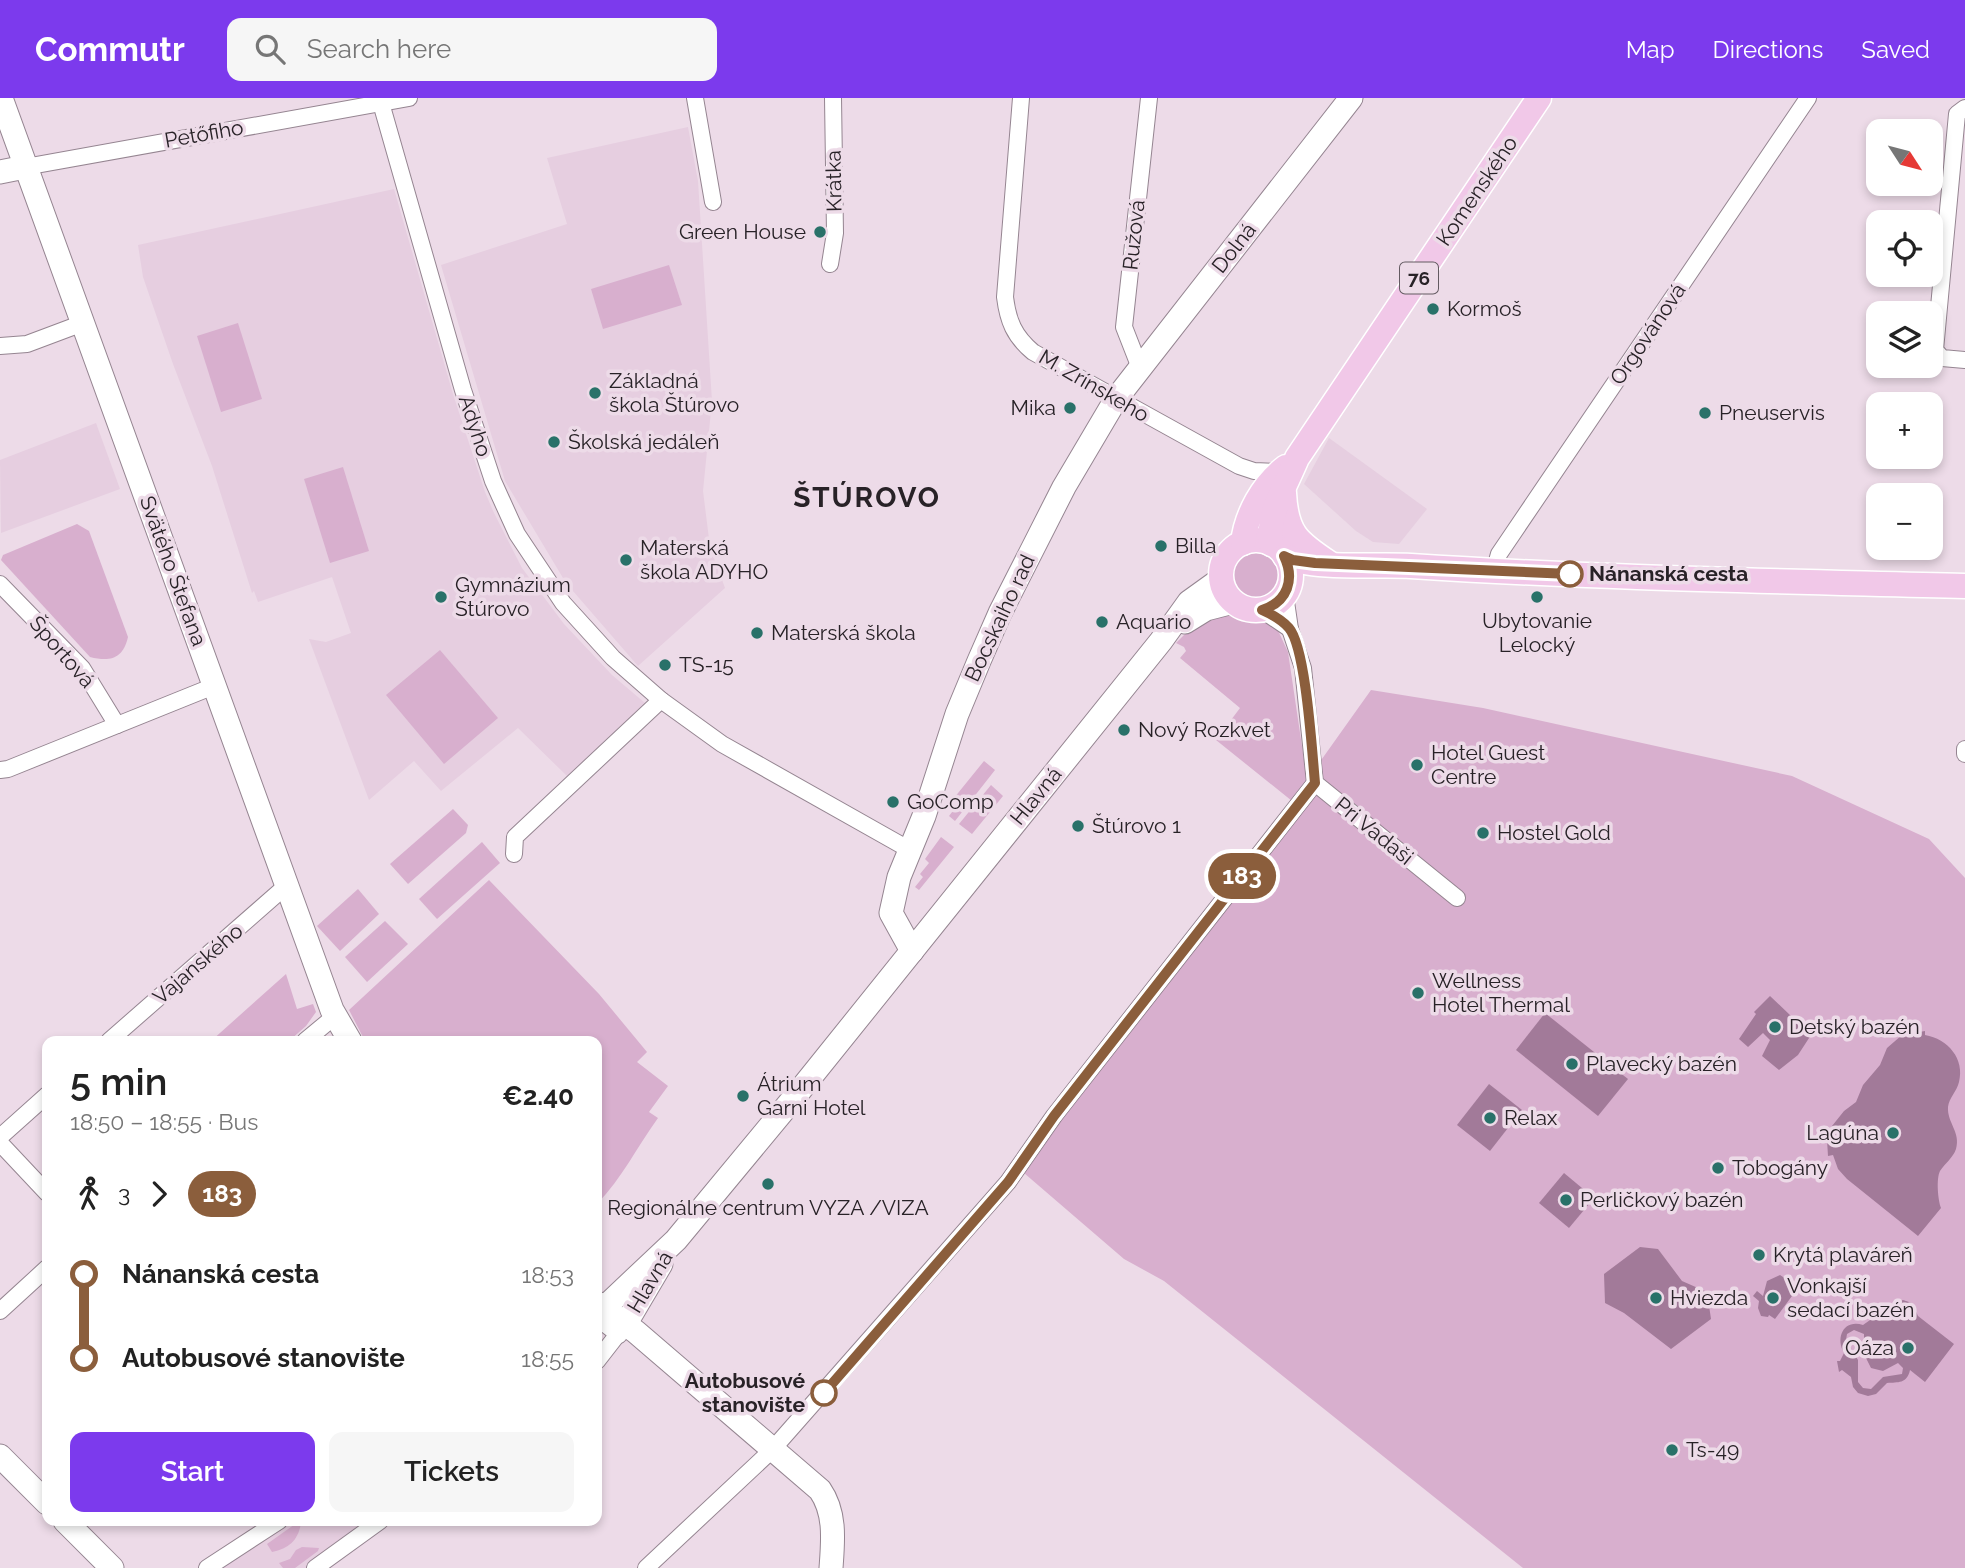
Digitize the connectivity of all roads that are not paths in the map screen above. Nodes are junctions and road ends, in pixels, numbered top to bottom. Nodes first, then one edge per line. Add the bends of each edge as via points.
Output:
1 (1, 98) edge
2 (409, 98) edge
3 (695, 98) edge
4 (833, 98) edge
5 (1021, 98) edge
6 (1149, 98) edge
7 (1351, 98) edge
8 (1539, 98) edge
9 (1808, 98) edge
10 (382, 103) junction
11 (1965, 108) edge
12 (25, 167) junction
13 (0, 172) edge
14 (713, 202) dead end
15 (830, 264) dead end
16 (83, 323) junction
17 (0, 346) edge
18 (1965, 360) edge
19 (1140, 369) junction
20 (1116, 398) junction
21 (1239, 466) junction
22 (1287, 473) junction
23 (1255, 504) junction
24 (1243, 543) junction
25 (1278, 550) junction
26 (1330, 563) junction
27 (1373, 566) junction
28 (1494, 572) junction
29 (1221, 579) junction
30 (0, 584) edge
31 (1965, 586) edge
32 (1287, 590) junction
33 (1233, 602) junction
34 (1262, 610) junction
35 (1290, 629) junction
36 (1161, 641) junction
37 (214, 687) junction
38 (661, 700) junction
39 (117, 724) junction
40 (0, 770) edge
41 (1315, 783) junction
42 (910, 850) junction
43 (514, 853) dead end
44 (286, 886) junction
45 (1457, 898) dead end
46 (912, 951) junction
47 (335, 1016) junction
48 (115, 1036) edge
49 (310, 1036) edge
50 (347, 1036) edge
51 (42, 1099) edge
52 (0, 1137) edge
53 (0, 1143) edge
54 (42, 1188) edge
55 (676, 1240) junction
56 (42, 1273) edge
57 (602, 1307) edge
58 (0, 1311) edge
59 (602, 1313) edge
60 (622, 1330) junction
61 (602, 1354) edge
62 (772, 1450) junction
63 (0, 1456) edge
64 (42, 1498) edge
65 (70, 1526) edge
66 (271, 1526) edge
67 (373, 1526) edge
68 (113, 1568) edge
69 (207, 1568) edge
70 (315, 1568) edge
71 (646, 1568) edge
72 (831, 1568) edge

1 - 12 street, Svätého Štefana
2 - 10 street, Petőfiho
3 - 14 street
4 - 15 street, Krátka via 835,233
5 - 20 street, M. Zrínskeho via 1007,316 1015,334 1033,352
6 - 19 street, Ružová via 1124,327
7 - 19 street, Dolná
8 - 22 main road, Komenského / 76
9 - 28 street, Orgovánová via 1499,554
10 - 12 street, Petőfiho
10 - 38 street, Adyho via 463,390 493,481 517,534 563,603 613,659
11 - 18 street via 1957,114 1935,350 1941,358
12 - 13 street, Petőfiho
12 - 16 street, Svätého Štefana
16 - 17 street via 27,344
16 - 37 street, Svätého Štefana
19 - 20 street, Dolná
20 - 21 street, M. Zrínskeho
20 - 42 street, Bocskaiho rad via 1000,613 957,714
21 - 22 street
21 - 23 street via 1254,485
22 - 23 main road, 76
22 - 25 main road, 76 via 1271,524
22 - 26 main road via 1286,519 1304,547
23 - 24 main road, 76
24 - 25 main road via 1260,541
24 - 29 main road, 76 via 1226,557
25 - 26 main road via 1293,560
25 - 32 main road, 76 via 1290,569
26 - 27 main road
27 - 28 main road
27 - 32 main road via 1301,581
28 - 31 main road
29 - 33 main road
29 - 36 street, Hlavná via 1189,602
30 - 39 street, Športová via 82,668
32 - 34 main road via 1276,604
32 - 35 street, Pri Vadaši
33 - 34 main road
33 - 36 street, Hlavná via 1206,609
34 - 35 street
35 - 41 street, Pri Vadaši via 1303,668
36 - 46 street, Hlavná
37 - 39 street
37 - 44 street, Svätého Štefana
38 - 42 street, Adyho via 746,758
38 - 43 street via 515,836
39 - 40 street
41 - 45 street, Pri Vadaši
41 - 62 street via 1054,1116 1008,1182
42 - 46 street via 891,913
44 - 47 street, Svätého Štefana
44 - 48 street, Vajanského
46 - 55 street, Hlavná
47 - 49 street
47 - 50 street, Svätého Štefana
51 - 52 street
53 - 54 street
55 - 57 street, Hlavná
55 - 60 street, Hlavná
56 - 58 street
59 - 60 street
60 - 61 street, Hlavná
60 - 62 street
62 - 71 street
62 - 72 street via 825,1497 832,1524
63 - 64 street
65 - 68 street
66 - 69 street
67 - 70 street

